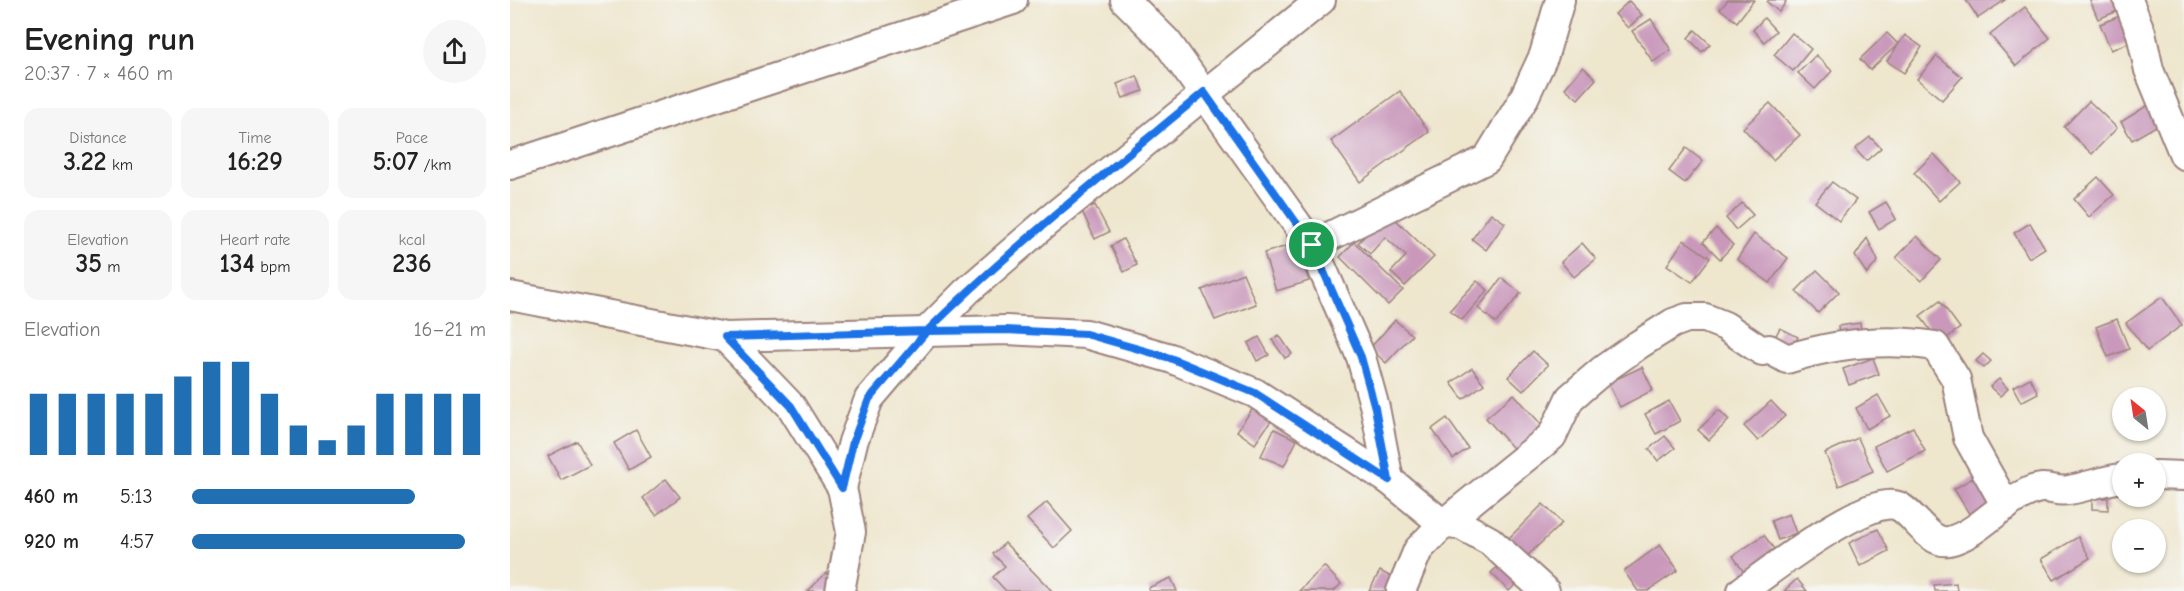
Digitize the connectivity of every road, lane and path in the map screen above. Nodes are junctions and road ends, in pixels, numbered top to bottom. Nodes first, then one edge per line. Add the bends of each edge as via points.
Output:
1 (1013, 0) edge
2 (1125, 0) edge
3 (1321, 0) edge
4 (1560, 0) edge
5 (2128, 0) edge
6 (1204, 92) junction
7 (2184, 155) edge
8 (510, 165) edge
9 (1312, 245) junction
10 (510, 296) edge
11 (927, 331) junction
12 (725, 337) junction
13 (2166, 476) edge
14 (2184, 476) edge
15 (1389, 480) junction
16 (2112, 480) edge
17 (842, 488) junction
18 (2006, 507) junction
19 (1443, 524) junction
20 (840, 591) edge
21 (1401, 591) edge
22 (1545, 591) edge
23 (1742, 591) edge

1 - 8 street
2 - 6 street via 1167,42
3 - 6 street
4 - 9 street via 1544,55 1523,100 1486,159
5 - 7 street via 2149,70
6 - 9 street
6 - 11 street via 1048,220
9 - 15 street via 1361,357
10 - 12 street
11 - 12 street
11 - 15 street via 1086,334 1170,358 1255,393
11 - 17 street via 869,399
12 - 17 street via 791,406
13 - 14 street
15 - 19 street
16 - 18 street via 2066,491 2046,486 2024,493
17 - 20 street via 851,531
18 - 19 street via 1968,438 1956,378 1935,346 1845,346 1787,359 1769,349 1762,351 1725,326 1705,318 1687,318 1673,323 1604,369 1570,398 1552,436
18 - 23 street via 1967,533 1942,541 1896,504 1869,508 1832,528
19 - 21 street via 1418,550
19 - 22 street via 1461,525 1490,541

